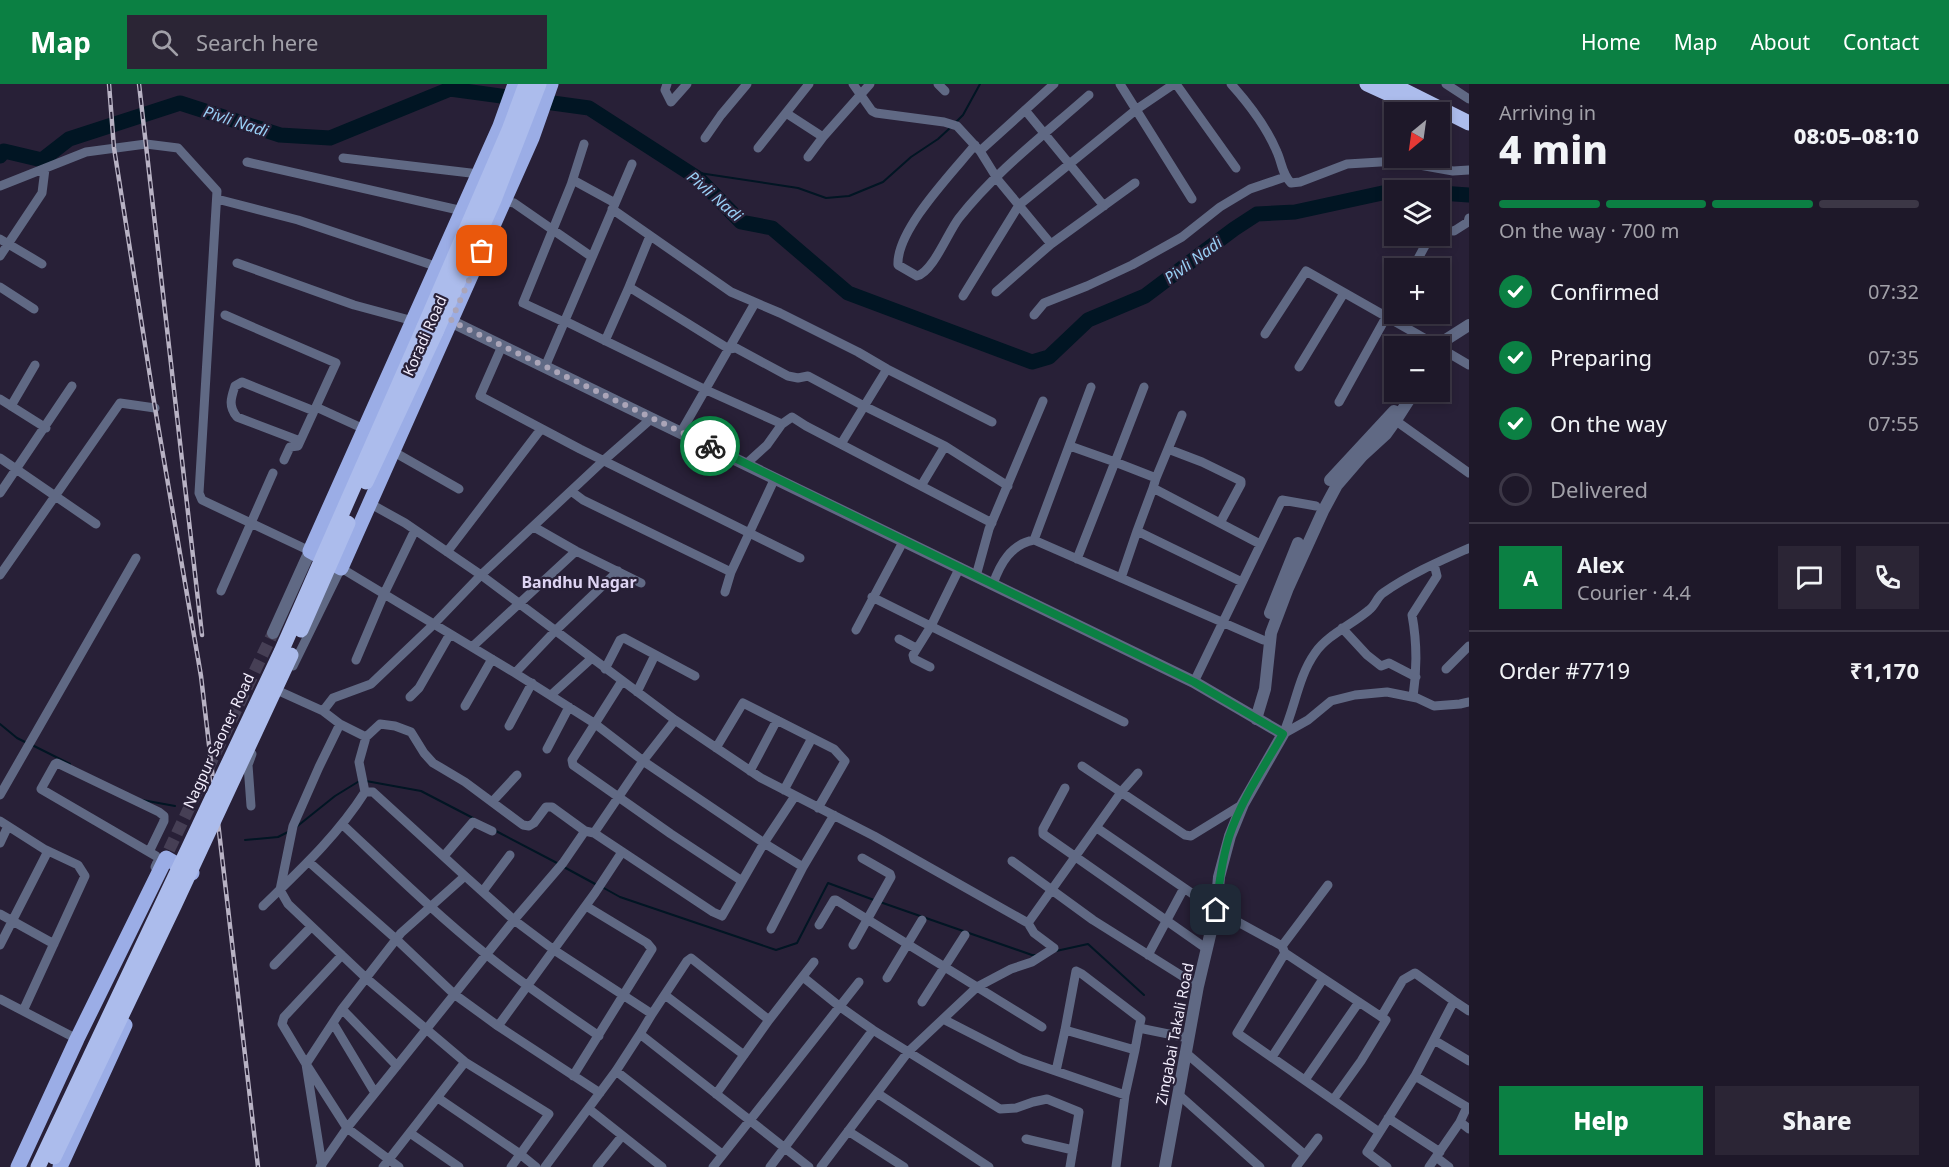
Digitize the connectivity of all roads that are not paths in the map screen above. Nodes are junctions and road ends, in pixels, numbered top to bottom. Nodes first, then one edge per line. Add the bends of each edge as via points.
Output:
1 (514, 84) edge
2 (526, 84) edge
3 (539, 84) edge
4 (551, 84) edge
5 (667, 84) edge
6 (687, 84) edge
7 (747, 84) edge
8 (809, 84) edge
9 (853, 84) edge
10 (870, 84) edge
11 (1054, 84) edge
12 (1120, 84) edge
13 (1175, 84) edge
14 (1231, 84) edge
15 (1446, 84) edge
16 (1378, 85) edge
17 (860, 94) junction
18 (1089, 95) dead end
19 (1469, 99) edge
20 (1410, 102) edge
21 (1024, 110) junction
22 (1137, 110) junction
23 (786, 113) junction
24 (1450, 123) edge
25 (1469, 123) edge
26 (1469, 133) edge
27 (1044, 136) junction
28 (823, 137) junction
29 (705, 138) dead end
30 (584, 144) dead end
31 (758, 148) dead end
32 (978, 148) junction
33 (808, 157) dead end
34 (343, 158) dead end
35 (247, 162) dead end
36 (632, 164) dead end
37 (1069, 164) junction
38 (1236, 168) dead end
39 (45, 169) junction
40 (1469, 170) edge
41 (478, 174) junction
42 (997, 176) junction
43 (1285, 177) junction
44 (573, 180) junction
45 (1135, 183) dead end
46 (0, 186) edge
47 (217, 199) junction
48 (1192, 199) dead end
49 (503, 201) junction
50 (1019, 205) junction
51 (614, 206) junction
52 (1104, 206) junction
53 (462, 211) junction
54 (1469, 221) edge
55 (553, 229) junction
56 (1450, 231) edge
57 (650, 236) junction
58 (4, 242) edge
59 (1051, 244) junction
60 (0, 256) edge
61 (592, 257) junction
62 (237, 263) dead end
63 (42, 264) dead end
64 (438, 267) junction
65 (0, 287) edge
66 (629, 287) junction
67 (996, 292) dead end
68 (1344, 293) junction
69 (963, 296) dead end
70 (755, 303) junction
71 (34, 309) dead end
72 (225, 315) dead end
73 (1034, 315) dead end
74 (1384, 317) edge
75 (432, 318) junction
76 (565, 322) junction
77 (1384, 322) edge
78 (1397, 324) edge
79 (1469, 325) edge
80 (1265, 334) dead end
81 (1419, 336) edge
82 (1450, 338) edge
83 (605, 341) junction
84 (502, 346) junction
85 (729, 349) junction
86 (1450, 353) edge
87 (36, 365) dead end
88 (1469, 365) edge
89 (545, 367) junction
90 (1299, 367) dead end
91 (887, 369) junction
92 (72, 386) dead end
93 (1091, 387) dead end
94 (1143, 387) dead end
95 (704, 390) junction
96 (0, 399) edge
97 (1043, 401) dead end
98 (1339, 402) dead end
99 (1401, 402) edge
100 (1406, 402) edge
101 (11, 406) junction
102 (864, 406) junction
103 (155, 408) dead end
104 (315, 409) junction
105 (1182, 415) dead end
106 (652, 418) junction
107 (1393, 418) junction
108 (992, 422) dead end
109 (782, 424) junction
110 (45, 428) junction
111 (364, 429) junction
112 (541, 429) junction
113 (681, 432) junction
114 (300, 441) junction
115 (841, 444) junction
116 (945, 446) junction
117 (1070, 446) junction
118 (1168, 449) junction
119 (394, 452) junction
120 (0, 458) edge
121 (284, 460) dead end
122 (603, 460) junction
123 (1115, 462) junction
124 (746, 464) junction
125 (18, 470) junction
126 (273, 473) dead end
127 (1469, 473) edge
128 (776, 478) junction
129 (1156, 478) junction
130 (921, 486) junction
131 (1008, 486) junction
132 (1153, 488) junction
133 (459, 489) dead end
134 (571, 491) junction
135 (0, 493) edge
136 (55, 496) junction
137 (369, 502) junction
138 (1316, 506) junction
139 (252, 523) junction
140 (992, 523) junction
141 (1220, 523) junction
142 (96, 524) dead end
143 (534, 526) junction
144 (415, 530) junction
145 (1137, 531) junction
146 (749, 532) junction
147 (904, 540) junction
148 (1034, 540) junction
149 (1260, 544) junction
150 (1469, 548) edge
151 (310, 551) junction
152 (576, 551) junction
153 (447, 552) junction
154 (136, 558) dead end
155 (800, 558) dead end
156 (1077, 559) junction
157 (1434, 564) junction
158 (960, 567) junction
159 (341, 568) junction
160 (618, 572) junction
161 (731, 572) junction
162 (0, 575) edge
163 (481, 575) junction
164 (976, 576) junction
165 (1121, 578) junction
166 (1242, 582) junction
167 (641, 583) dead end
168 (993, 584) junction
169 (221, 591) dead end
170 (725, 592) dead end
171 (384, 594) junction
172 (872, 597) junction
173 (519, 603) junction
174 (1222, 623) junction
175 (434, 624) junction
176 (931, 626) junction
177 (1342, 628) junction
178 (856, 630) dead end
179 (555, 631) junction
180 (273, 633) tunnel mouth
181 (450, 634) junction
182 (899, 639) dead end
183 (1263, 640) junction
184 (1469, 646) edge
185 (472, 647) junction
186 (916, 648) junction
187 (655, 655) junction
188 (592, 658) junction
189 (492, 659) junction
190 (356, 660) dead end
191 (930, 667) dead end
192 (605, 669) junction
193 (1446, 669) dead end
194 (515, 673) junction
195 (694, 676) dead end
196 (1416, 677) junction
197 (622, 681) junction
198 (532, 682) junction
199 (1194, 682) junction
200 (281, 692) junction
201 (637, 692) junction
202 (551, 694) junction
203 (410, 697) dead end
204 (1413, 697) junction
205 (1469, 702) edge
206 (1260, 703) junction
207 (465, 706) dead end
208 (569, 707) junction
209 (323, 711) junction
210 (1256, 718) junction
211 (675, 720) junction
212 (777, 720) junction
213 (1124, 722) dead end
214 (594, 723) junction
215 (340, 724) junction
216 (509, 726) dead end
217 (1283, 734) junction
218 (366, 737) junction
219 (812, 738) junction
220 (716, 748) junction
221 (547, 749) dead end
222 (643, 761) junction
223 (1082, 766) dead end
224 (750, 771) junction
225 (517, 774) dead end
226 (1138, 774) dead end
227 (1065, 788) dead end
228 (784, 790) junction
229 (1122, 791) junction
230 (365, 792) junction
231 (0, 795) edge
232 (619, 796) junction
233 (795, 796) junction
234 (492, 802) junction
235 (1243, 804) junction
236 (251, 806) dead end
237 (818, 808) junction
238 (834, 815) junction
239 (4, 824) edge
240 (343, 825) junction
241 (1097, 828) junction
242 (492, 831) dead end
243 (590, 832) junction
244 (0, 843) edge
245 (764, 843) junction
246 (48, 851) junction
247 (149, 852) junction
248 (622, 852) junction
249 (510, 855) dead end
250 (444, 856) junction
251 (1075, 857) junction
252 (862, 858) dead end
253 (1012, 861) dead end
254 (309, 862) junction
255 (803, 867) junction
256 (465, 876) junction
257 (742, 881) junction
258 (1328, 885) dead end
259 (1184, 888) junction
260 (280, 890) junction
261 (1051, 890) junction
262 (483, 891) junction
263 (142, 906) junction
264 (263, 906) dead end
265 (586, 906) junction
266 (430, 907) junction
267 (1216, 910) junction
268 (0, 914) edge
269 (13, 920) junction
270 (514, 920) junction
271 (868, 920) junction
272 (922, 920) dead end
273 (1167, 921) junction
274 (1028, 923) junction
275 (819, 925) dead end
276 (311, 927) junction
277 (771, 929) dead end
278 (965, 935) dead end
279 (396, 939) junction
280 (54, 944) junction
281 (907, 944) junction
282 (0, 945) edge
283 (853, 945) dead end
284 (1207, 949) junction
285 (554, 950) junction
286 (1283, 950) junction
287 (342, 955) junction
288 (486, 955) junction
289 (1148, 955) junction
290 (814, 962) dead end
291 (274, 965) dead end
292 (945, 967) junction
293 (803, 977) junction
294 (366, 978) junction
295 (887, 978) dead end
296 (1323, 979) junction
297 (859, 982) dead end
298 (1198, 986) junction
299 (527, 987) junction
300 (977, 987) junction
301 (454, 994) junction
302 (625, 995) junction
303 (665, 995) junction
304 (0, 999) edge
305 (1454, 1001) junction
306 (922, 1002) dead end
307 (1359, 1002) junction
308 (839, 1006) junction
309 (342, 1009) junction
310 (23, 1011) junction
311 (1469, 1011) edge
312 (652, 1014) junction
313 (1382, 1017) junction
314 (944, 1018) junction
315 (770, 1020) junction
316 (333, 1023) junction
317 (498, 1026) junction
318 (1042, 1027) dead end
319 (1139, 1028) junction
320 (426, 1029) junction
321 (1065, 1029) junction
322 (873, 1030) junction
323 (640, 1034) junction
324 (599, 1036) junction
325 (1188, 1038) junction
326 (77, 1040) junction
327 (1434, 1040) junction
328 (1135, 1050) junction
329 (908, 1052) junction
330 (1186, 1053) junction
331 (744, 1055) junction
332 (1272, 1057) junction
333 (1469, 1061) edge
334 (465, 1062) junction
335 (306, 1064) junction
336 (397, 1066) junction
337 (616, 1071) junction
338 (1056, 1071) junction
339 (573, 1076) junction
340 (1415, 1076) junction
341 (1305, 1080) junction
342 (375, 1093) junction
343 (600, 1093) junction
344 (877, 1093) junction
345 (716, 1094) junction
346 (1178, 1094) junction
347 (1125, 1095) junction
348 (438, 1098) junction
349 (1333, 1100) junction
350 (1468, 1105) edge
351 (589, 1109) junction
352 (1388, 1118) junction
353 (750, 1121) junction
354 (1460, 1122) junction
355 (347, 1128) junction
356 (1469, 1129) edge
357 (848, 1131) junction
358 (1379, 1132) junction
359 (410, 1133) junction
360 (622, 1136) junction
361 (1318, 1138) dead end
362 (1026, 1139) dead end
363 (784, 1148) junction
364 (1073, 1150) junction
365 (520, 1154) junction
366 (722, 1154) junction
367 (1438, 1154) junction
368 (1305, 1155) junction
369 (386, 1164) edge
370 (321, 1166) edge
371 (659, 1166) edge
372 (18, 1167) edge
373 (38, 1167) edge
374 (49, 1167) edge
375 (60, 1167) edge
376 (399, 1167) edge
377 (459, 1167) edge
378 (511, 1167) edge
379 (536, 1167) edge
380 (545, 1167) edge
381 (597, 1167) edge
382 (713, 1167) edge
383 (770, 1167) edge
384 (809, 1167) edge
385 (821, 1167) edge
386 (904, 1167) edge
387 (989, 1167) edge
388 (1070, 1167) edge
389 (1116, 1167) edge
390 (1165, 1167) edge
391 (1260, 1167) edge
392 (1296, 1167) edge
393 (1387, 1167) edge
394 (1429, 1167) edge
395 (1449, 1167) edge

1 - 41 main road
2 - 75 highway, Nagpur Saoner Road
3 - 75 highway, Nagpur Saoner Road via 494,200
4 - 49 main road, Koradi Road
5 - 6 street via 670,102
7 - 29 street
8 - 23 street
9 - 17 street
10 - 17 street
11 - 21 street
12 - 22 street
13 - 22 street
13 - 38 street
14 - 43 street via 1249,104 1277,152
15 - 19 street
16 - 20 highway
16 - 25 highway
17 - 28 street
17 - 32 street via 876,113 957,126
18 - 27 street
21 - 27 street
21 - 32 street
22 - 37 street
22 - 48 street
23 - 28 street
23 - 31 street
24 - 26 highway
27 - 37 street
27 - 42 street
28 - 33 street
30 - 44 street
32 - 42 street
32 - 42 street via 935,192 915,221 904,240 898,265 917,276 923,275 958,219
34 - 41 street
35 - 53 street
36 - 51 street
37 - 50 street
37 - 52 street
39 - 46 street
39 - 47 street via 86,152 146,144 178,148 218,191
39 - 58 street via 42,193
40 - 43 street via 1397,161 1347,164 1300,182 1291,183
41 - 53 main road
42 - 50 street
43 - 73 street via 1250,189 1182,237 1132,265 1044,303
44 - 51 street
44 - 55 street
45 - 52 street
47 - 64 street via 298,220
47 - 139 street via 199,493 202,500
49 - 55 street via 514,203
49 - 75 main road, Koradi Road
50 - 59 street
50 - 69 street
51 - 57 street
51 - 61 street
52 - 59 street
53 - 64 main road
54 - 56 street
55 - 61 street
55 - 76 street via 523,303
57 - 66 street
57 - 70 street via 731,292
58 - 60 street
58 - 63 street
59 - 67 street
61 - 76 street
62 - 75 street via 354,305
64 - 75 main road
65 - 71 street
66 - 83 street
66 - 85 street
68 - 74 street
68 - 80 street via 1306,271
68 - 90 street
70 - 85 street
70 - 91 street via 780,312
72 - 104 street via 336,363
75 - 84 street
75 - 111 main road
75 - 119 main road, Koradi Road
75 - 373 highway, Nagpur Saoner Road, bridge via 281,652
75 - 374 highway, Nagpur Saoner Road, bridge via 279,681
76 - 83 street
76 - 89 street
77 - 98 street
78 - 81 street
79 - 82 street
83 - 95 street
84 - 89 street
84 - 112 street via 480,396
85 - 95 street
85 - 102 street via 736,348 788,376 808,376
86 - 88 street
87 - 101 street
89 - 106 street
91 - 102 street
91 - 108 street
92 - 110 street
93 - 117 street
94 - 123 street
95 - 109 street
95 - 113 street
96 - 101 street
97 - 131 street
99 - 107 street
100 - 107 street
101 - 110 street
102 - 115 street
102 - 116 street
103 - 136 street via 120,403
104 - 111 street
104 - 114 street
104 - 114 street via 242,382 235,386 230,402 237,417
105 - 118 street
106 - 113 street
106 - 122 street
107 - 127 street
107 - 138 street via 1356,450 1331,479
107 - 206 street via 1336,485 1323,511 1271,633
109 - 115 street via 792,417
109 - 124 street
110 - 125 street
111 - 151 main road
112 - 122 street
112 - 153 street
113 - 124 street
114 - 121 street via 298,446 290,447
115 - 130 street
116 - 130 street
116 - 131 street
117 - 123 street
117 - 148 street
118 - 129 street
118 - 141 street via 1241,481
119 - 133 street
119 - 137 main road, Koradi Road
120 - 125 street
122 - 134 street
122 - 146 street
123 - 129 street
123 - 156 street
124 - 128 street
125 - 135 street
125 - 136 street
126 - 139 street
128 - 146 street
128 - 147 street
129 - 132 street
130 - 140 street
131 - 140 street
132 - 141 street
132 - 145 street
134 - 143 street
134 - 161 street
136 - 142 street
136 - 162 street
137 - 144 street
137 - 159 main road, Koradi Road
138 - 149 street via 1282,500
138 - 183 street via 1280,587
139 - 151 street
139 - 169 street
140 - 164 street
141 - 149 street
143 - 152 street
143 - 163 street
144 - 153 street
144 - 171 street
145 - 165 street
145 - 166 street
146 - 155 street
146 - 161 street
147 - 158 street
147 - 172 street
148 - 156 street
148 - 168 street via 1010,553
149 - 166 street
150 - 157 street
151 - 159 main road
151 - 180 street
152 - 160 street
152 - 173 street
153 - 163 street
154 - 231 street
156 - 165 street
157 - 177 street via 1381,594 1370,610
157 - 196 street via 1437,576 1412,615
158 - 164 street
158 - 176 street
159 - 171 street
159 - 200 street
160 - 167 street
160 - 179 street
161 - 170 street
163 - 173 street
163 - 175 street
164 - 168 street
165 - 174 street
166 - 174 street
168 - 199 street
171 - 175 street
171 - 190 street
172 - 176 street
172 - 178 street
173 - 179 street
173 - 185 street
174 - 183 street
174 - 199 street
175 - 181 street
175 - 209 street via 371,684 333,698
176 - 186 street
176 - 213 street
177 - 196 street via 1381,666 1389,663
177 - 217 street via 1316,650 1306,667
179 - 188 street
179 - 194 street
181 - 185 street
181 - 203 street
182 - 186 street
183 - 206 street
184 - 193 street
185 - 189 street
186 - 191 street via 914,659
187 - 192 street via 624,638
187 - 195 street
187 - 201 street
188 - 192 street
188 - 202 street
189 - 194 street
189 - 207 street
192 - 197 street
194 - 198 street
196 - 204 street
197 - 201 street
197 - 214 street
198 - 202 street
198 - 216 street
199 - 210 street
200 - 209 street
200 - 236 street via 248,765
201 - 211 street
202 - 208 street
204 - 205 street via 1434,706
204 - 217 street via 1387,692 1331,701
206 - 210 street
208 - 214 street
208 - 221 street
209 - 215 street
210 - 217 street
211 - 220 street
211 - 222 street
212 - 219 street
212 - 220 street via 742,703
212 - 224 street
214 - 222 street
214 - 232 street via 572,760 573,765
215 - 218 street
215 - 260 street via 292,830
217 - 235 street, Zingabai Takali Road
218 - 230 street via 359,762
218 - 234 street via 380,724 411,732 433,763
219 - 228 street
219 - 237 street via 834,749 845,761
220 - 224 street
222 - 232 street
222 - 245 street
223 - 229 street
224 - 228 street
225 - 234 street
226 - 229 street
227 - 251 street via 1043,834
228 - 233 street
229 - 235 street via 1191,836
229 - 241 street
230 - 240 street
230 - 250 street via 373,792
232 - 243 street
232 - 257 street
233 - 237 street
233 - 245 street
234 - 243 street via 523,825 530,826 546,807 552,807
235 - 267 street, Zingabai Takali Road via 1219,877
237 - 238 street
238 - 255 street
238 - 274 street
239 - 244 street
239 - 246 street
240 - 254 street
240 - 266 street
241 - 251 street
241 - 259 street
242 - 250 street via 473,822
243 - 248 street
243 - 270 street
245 - 255 street
245 - 257 street
246 - 269 street
246 - 280 street via 78,865 85,876
247 - 247 street via 41,789 55,764 164,816
247 - 263 street via 158,860 143,891
248 - 257 street via 722,916
248 - 265 street
249 - 262 street
250 - 256 street
251 - 261 street
251 - 273 street
252 - 271 street via 890,874
253 - 261 street
254 - 260 street
254 - 279 street
255 - 277 street
256 - 262 street
256 - 266 street
258 - 286 street
259 - 267 street
259 - 273 street
260 - 264 street
260 - 276 street
261 - 274 street
261 - 289 street
262 - 270 street
263 - 326 main road
263 - 375 main road via 168,854 192,873
265 - 285 street
265 - 302 street via 651,949
266 - 279 street
266 - 288 street
267 - 284 street, Zingabai Takali Road
267 - 286 street
268 - 269 street
269 - 280 street
269 - 282 street
270 - 285 street
270 - 288 street
271 - 275 street via 834,900
271 - 281 street
271 - 283 street
272 - 281 street
273 - 284 street
273 - 289 street
274 - 300 street via 1034,933 1054,948
276 - 287 street
276 - 291 street
278 - 292 street
279 - 294 street
279 - 301 street
280 - 310 street
281 - 292 street
281 - 295 street
284 - 298 street, Zingabai Takali Road
285 - 299 street
285 - 302 street
286 - 296 street
286 - 332 street via 1237,1033
287 - 294 street
287 - 335 street via 284,1017 282,1024
288 - 299 street
288 - 301 street
289 - 298 street
290 - 293 street
292 - 300 street
292 - 306 street
293 - 308 street
293 - 315 street
294 - 309 street
294 - 320 street
296 - 307 street
296 - 332 street
297 - 308 street
298 - 325 street, Zingabai Takali Road
299 - 317 street
299 - 324 street
300 - 314 street
300 - 318 street
301 - 317 street
301 - 320 street
302 - 312 street
302 - 324 street
303 - 312 street
303 - 315 street via 691,958
303 - 331 street
304 - 310 street
305 - 311 street
305 - 313 street via 1415,973 1404,980
305 - 327 street
307 - 313 street
307 - 341 street
308 - 322 street
308 - 353 street
309 - 316 street
309 - 336 street
310 - 326 street
312 - 323 street
313 - 349 street via 1386,1020
314 - 329 street
314 - 338 street via 1021,1059
315 - 331 street
316 - 335 street
316 - 342 street
317 - 339 street
319 - 321 street via 1141,1019 1076,971
319 - 325 street
319 - 328 street
320 - 334 street
320 - 336 street
321 - 328 street
321 - 338 street
322 - 329 street
322 - 363 street
323 - 337 street
323 - 345 street
324 - 339 street
325 - 330 street, Zingabai Takali Road
326 - 372 main road
327 - 333 street
327 - 340 street
328 - 347 street
329 - 344 street
329 - 364 street via 1000,1109 1047,1099 1079,1112
330 - 346 street, Zingabai Takali Road
330 - 368 street
331 - 345 street
332 - 341 street
334 - 348 street
334 - 365 street via 549,1114
335 - 355 street
335 - 370 street
336 - 342 street
337 - 343 street
337 - 366 street
338 - 347 street
339 - 343 street
340 - 350 street
340 - 352 street
341 - 349 street
342 - 355 street
343 - 351 street
344 - 357 street
344 - 387 street
345 - 353 street
346 - 390 street, Zingabai Takali Road
346 - 391 street
347 - 389 street
348 - 359 street
348 - 365 street
349 - 358 street
350 - 354 street
351 - 360 street
351 - 380 street
352 - 358 street
352 - 367 street
353 - 363 street
353 - 366 street
354 - 356 street
354 - 367 street
355 - 369 street
355 - 370 street
357 - 385 street
357 - 386 street
358 - 393 street via 1367,1152
359 - 369 street
359 - 377 street
360 - 371 street
360 - 381 street
361 - 368 street
362 - 364 street
363 - 383 street
363 - 384 street
364 - 388 street
365 - 378 street
365 - 379 street
366 - 382 street
367 - 394 street
367 - 395 street
368 - 392 street
369 - 376 street

